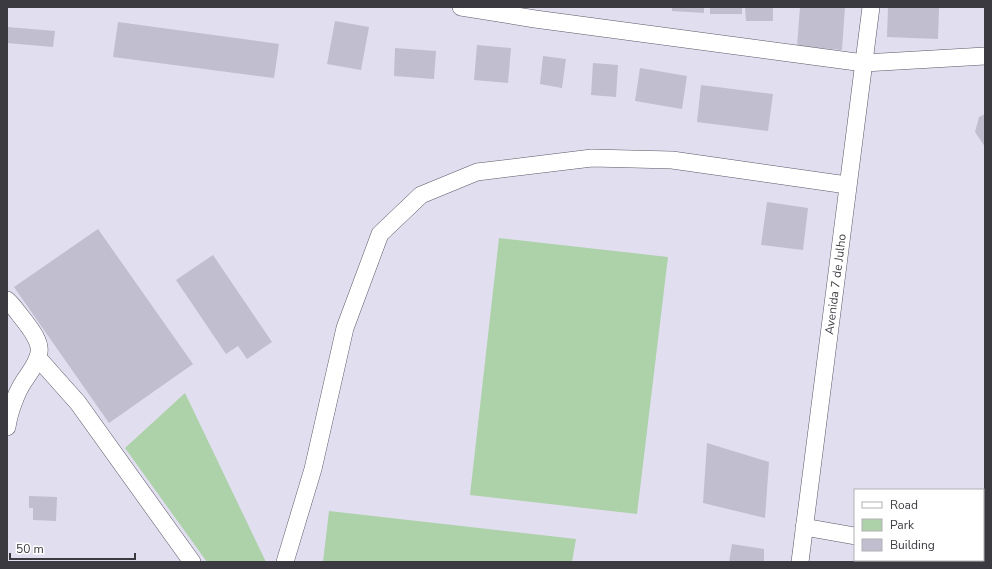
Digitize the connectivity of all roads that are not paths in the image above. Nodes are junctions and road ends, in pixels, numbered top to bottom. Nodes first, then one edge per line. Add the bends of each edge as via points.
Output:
1 (460, 7) edge
2 (871, 7) edge
3 (985, 56) edge
4 (864, 63) junction
5 (847, 185) junction
6 (7, 300) edge
7 (38, 358) junction
8 (7, 427) edge
9 (804, 527) junction
10 (854, 536) edge
11 (192, 562) edge
12 (285, 562) edge
13 (800, 562) edge

1 - 4 street
2 - 4 street, Avenida 7 de Julho
3 - 4 street
4 - 5 street, Avenida 7 de Julho
5 - 9 street, Avenida 7 de Julho
5 - 12 street via 672,160 592,158 477,172 421,195 380,234 347,321 313,469
6 - 7 street via 35,335 39,346
7 - 8 street via 33,370 23,382 8,418
7 - 11 street via 78,403
9 - 10 street
9 - 13 street, Avenida 7 de Julho

